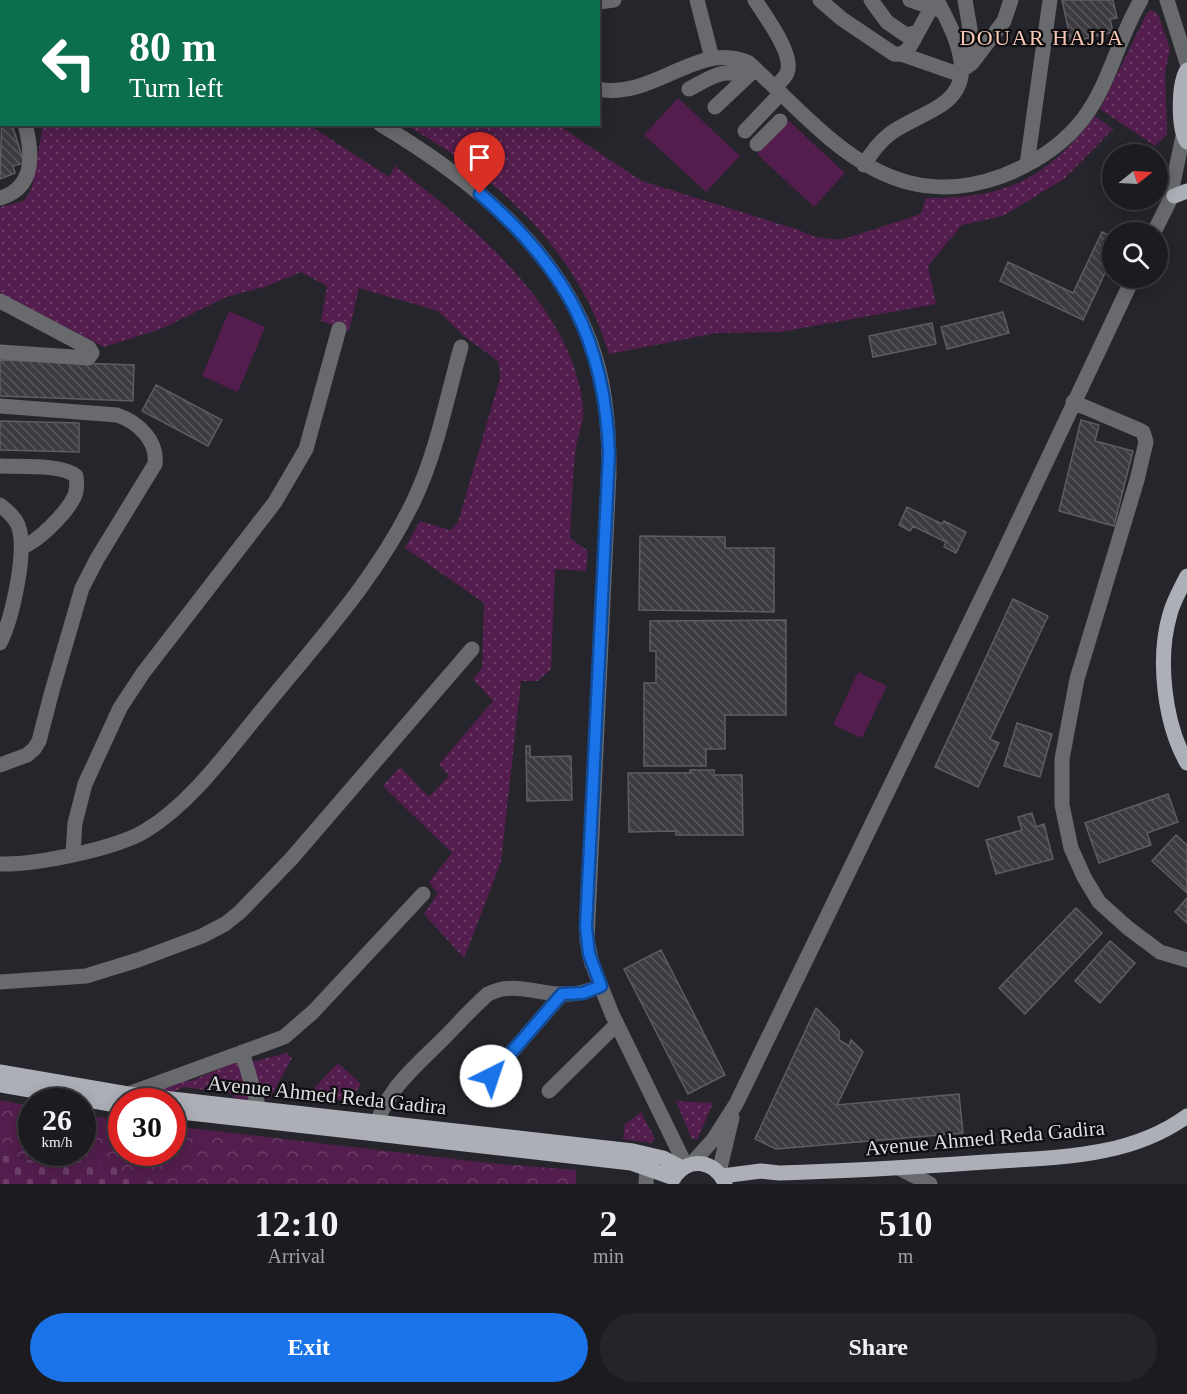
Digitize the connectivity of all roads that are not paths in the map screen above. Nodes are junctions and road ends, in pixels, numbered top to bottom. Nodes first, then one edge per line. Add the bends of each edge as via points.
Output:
1 (697, 0) edge
2 (755, 0) edge
3 (820, 0) edge
4 (871, 0) edge
5 (910, 0) edge
6 (965, 0) edge
7 (1011, 0) edge
8 (1050, 0) edge
9 (1141, 0) edge
10 (1167, 0) edge
11 (937, 6) edge
12 (918, 32) junction
13 (901, 54) junction
14 (712, 58) junction
15 (1187, 63) edge
16 (965, 69) junction
17 (1187, 70) edge
18 (751, 74) junction
19 (600, 89) edge
20 (689, 89) dead end
21 (778, 90) junction
22 (716, 107) dead end
23 (780, 121) dead end
24 (25, 126) edge
25 (383, 126) edge
26 (1185, 139) edge
27 (1027, 164) junction
28 (864, 165) junction
29 (1187, 176) edge
30 (1177, 196) edge
31 (0, 198) edge
32 (1160, 222) edge
33 (1128, 288) edge
34 (0, 301) edge
35 (339, 329) dead end
36 (461, 347) dead end
37 (0, 352) edge
38 (1073, 402) junction
39 (0, 406) edge
40 (0, 466) edge
41 (0, 505) edge
42 (22, 547) junction
43 (1187, 576) edge
44 (0, 643) edge
45 (472, 649) dead end
46 (1187, 763) edge
47 (0, 765) edge
48 (73, 854) junction
49 (0, 864) edge
50 (423, 894) dead end
51 (1187, 960) edge
52 (0, 982) edge
53 (601, 986) junction
54 (562, 994) junction
55 (617, 1024) junction
56 (242, 1052) junction
57 (0, 1072) edge
58 (491, 1076) dead end
59 (0, 1085) edge
60 (154, 1088) edge
61 (549, 1092) dead end
62 (108, 1096) edge
63 (108, 1098) edge
64 (186, 1104) edge
65 (736, 1104) junction
66 (259, 1108) junction
67 (186, 1112) edge
68 (1187, 1116) edge
69 (376, 1128) junction
70 (647, 1167) junction
71 (899, 1168) junction
72 (681, 1172) edge
73 (779, 1173) junction
74 (722, 1177) edge
75 (646, 1184) edge
76 (743, 1184) edge
77 (913, 1184) edge
78 (930, 1184) edge

1 - 14 street
2 - 21 street via 788,59 787,74
3 - 13 street via 886,50
4 - 12 street via 894,28 906,34
5 - 11 street
6 - 16 street via 970,29
7 - 16 street via 1004,21
8 - 27 street
9 - 27 street via 1091,107 1064,140
10 - 15 street
11 - 12 street
11 - 16 street
12 - 13 street
13 - 16 street
14 - 18 street via 736,58 749,63
14 - 19 street via 637,88
16 - 28 street via 953,97 891,133
17 - 26 main road via 1182,82 1181,126
18 - 20 street via 720,73
18 - 21 street
18 - 22 street
21 - 23 street via 748,127 762,140
21 - 28 street
24 - 31 street via 30,158 26,177 15,193
25 - 53 street via 453,173 525,237 568,295 596,358 606,407 609,474 586,927 589,954
26 - 30 street
27 - 28 street via 978,183 945,188 900,180
29 - 30 street
30 - 32 street
33 - 38 street
34 - 37 street via 92,353 88,358
35 - 48 street via 306,449 275,502 120,708 86,784 75,823
36 - 48 street via 416,496 381,559 353,598 185,800 143,832
38 - 51 street via 1139,430 1146,442 1077,679 1062,759 1062,805 1071,848 1099,902 1160,952
38 - 65 street
39 - 47 street via 117,415 151,440 156,455 155,464 82,588 39,741 27,755
40 - 42 street via 60,469 76,476 74,498 37,540
41 - 42 street via 18,524
42 - 44 street via 14,603
43 - 46 main road via 1170,614 1164,681 1170,715
45 - 52 street via 292,858 225,924 149,956 86,976
48 - 49 street
50 - 56 street via 298,1026 284,1037
53 - 54 street via 583,993
53 - 55 street
54 - 58 street
54 - 69 street via 510,987 488,994 401,1082 386,1102
55 - 61 street
55 - 72 street
56 - 60 street
56 - 66 street
57 - 62 main road, Avenue Ahmed Reda Gadira
59 - 63 main road, Avenue Ahmed Reda Gadira
64 - 66 main road, Avenue Ahmed Reda Gadira
65 - 72 street via 713,1140
65 - 74 street
66 - 69 main road, Avenue Ahmed Reda Gadira
67 - 69 main road, Avenue Ahmed Reda Gadira
68 - 71 main road, Avenue Ahmed Reda Gadira via 1146,1139 1097,1152
69 - 70 main road, Avenue Ahmed Reda Gadira
69 - 72 main road, Avenue Ahmed Reda Gadira via 633,1151 663,1158
70 - 72 main road, Avenue Ahmed Reda Gadira
70 - 75 street
71 - 73 main road, Avenue Ahmed Reda Gadira
71 - 77 street
71 - 78 street
72 - 74 main road via 709,1165
73 - 74 main road, Avenue Ahmed Reda Gadira via 761,1171
73 - 76 main road, Avenue Ahmed Reda Gadira

